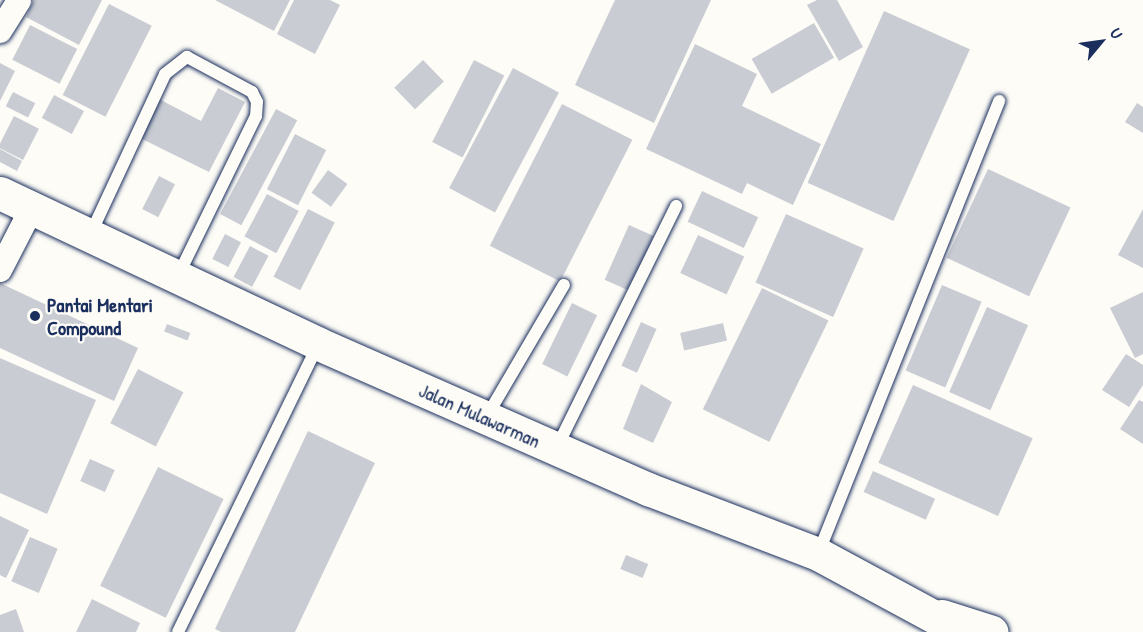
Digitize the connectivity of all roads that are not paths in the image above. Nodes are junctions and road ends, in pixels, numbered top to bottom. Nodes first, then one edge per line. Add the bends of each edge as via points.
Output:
1 (19, 0) edge
2 (0, 31) edge
3 (999, 101) dead end
4 (0, 194) edge
5 (676, 206) dead end
6 (31, 210) junction
7 (89, 237) junction
8 (0, 270) edge
9 (177, 278) junction
10 (564, 285) dead end
11 (319, 344) junction
12 (486, 418) junction
13 (556, 449) junction
14 (818, 554) junction
15 (909, 605) junction
16 (178, 632) edge
17 (962, 632) edge
18 (992, 632) edge

1 - 2 street
3 - 14 lane
4 - 6 highway, Jalan Mulawarman
5 - 13 lane
6 - 7 highway, Jalan Mulawarman
6 - 8 street
7 - 9 highway, Jalan Mulawarman
7 - 9 lane via 165,74 187,57 252,93 257,109
9 - 11 highway, Jalan Mulawarman
10 - 12 lane
11 - 12 highway, Jalan Mulawarman
11 - 16 lane
12 - 13 highway, Jalan Mulawarman
13 - 14 highway, Jalan Mulawarman
14 - 15 highway, Jalan Mulawarman
15 - 17 highway, Jalan Mulawarman
15 - 18 highway

